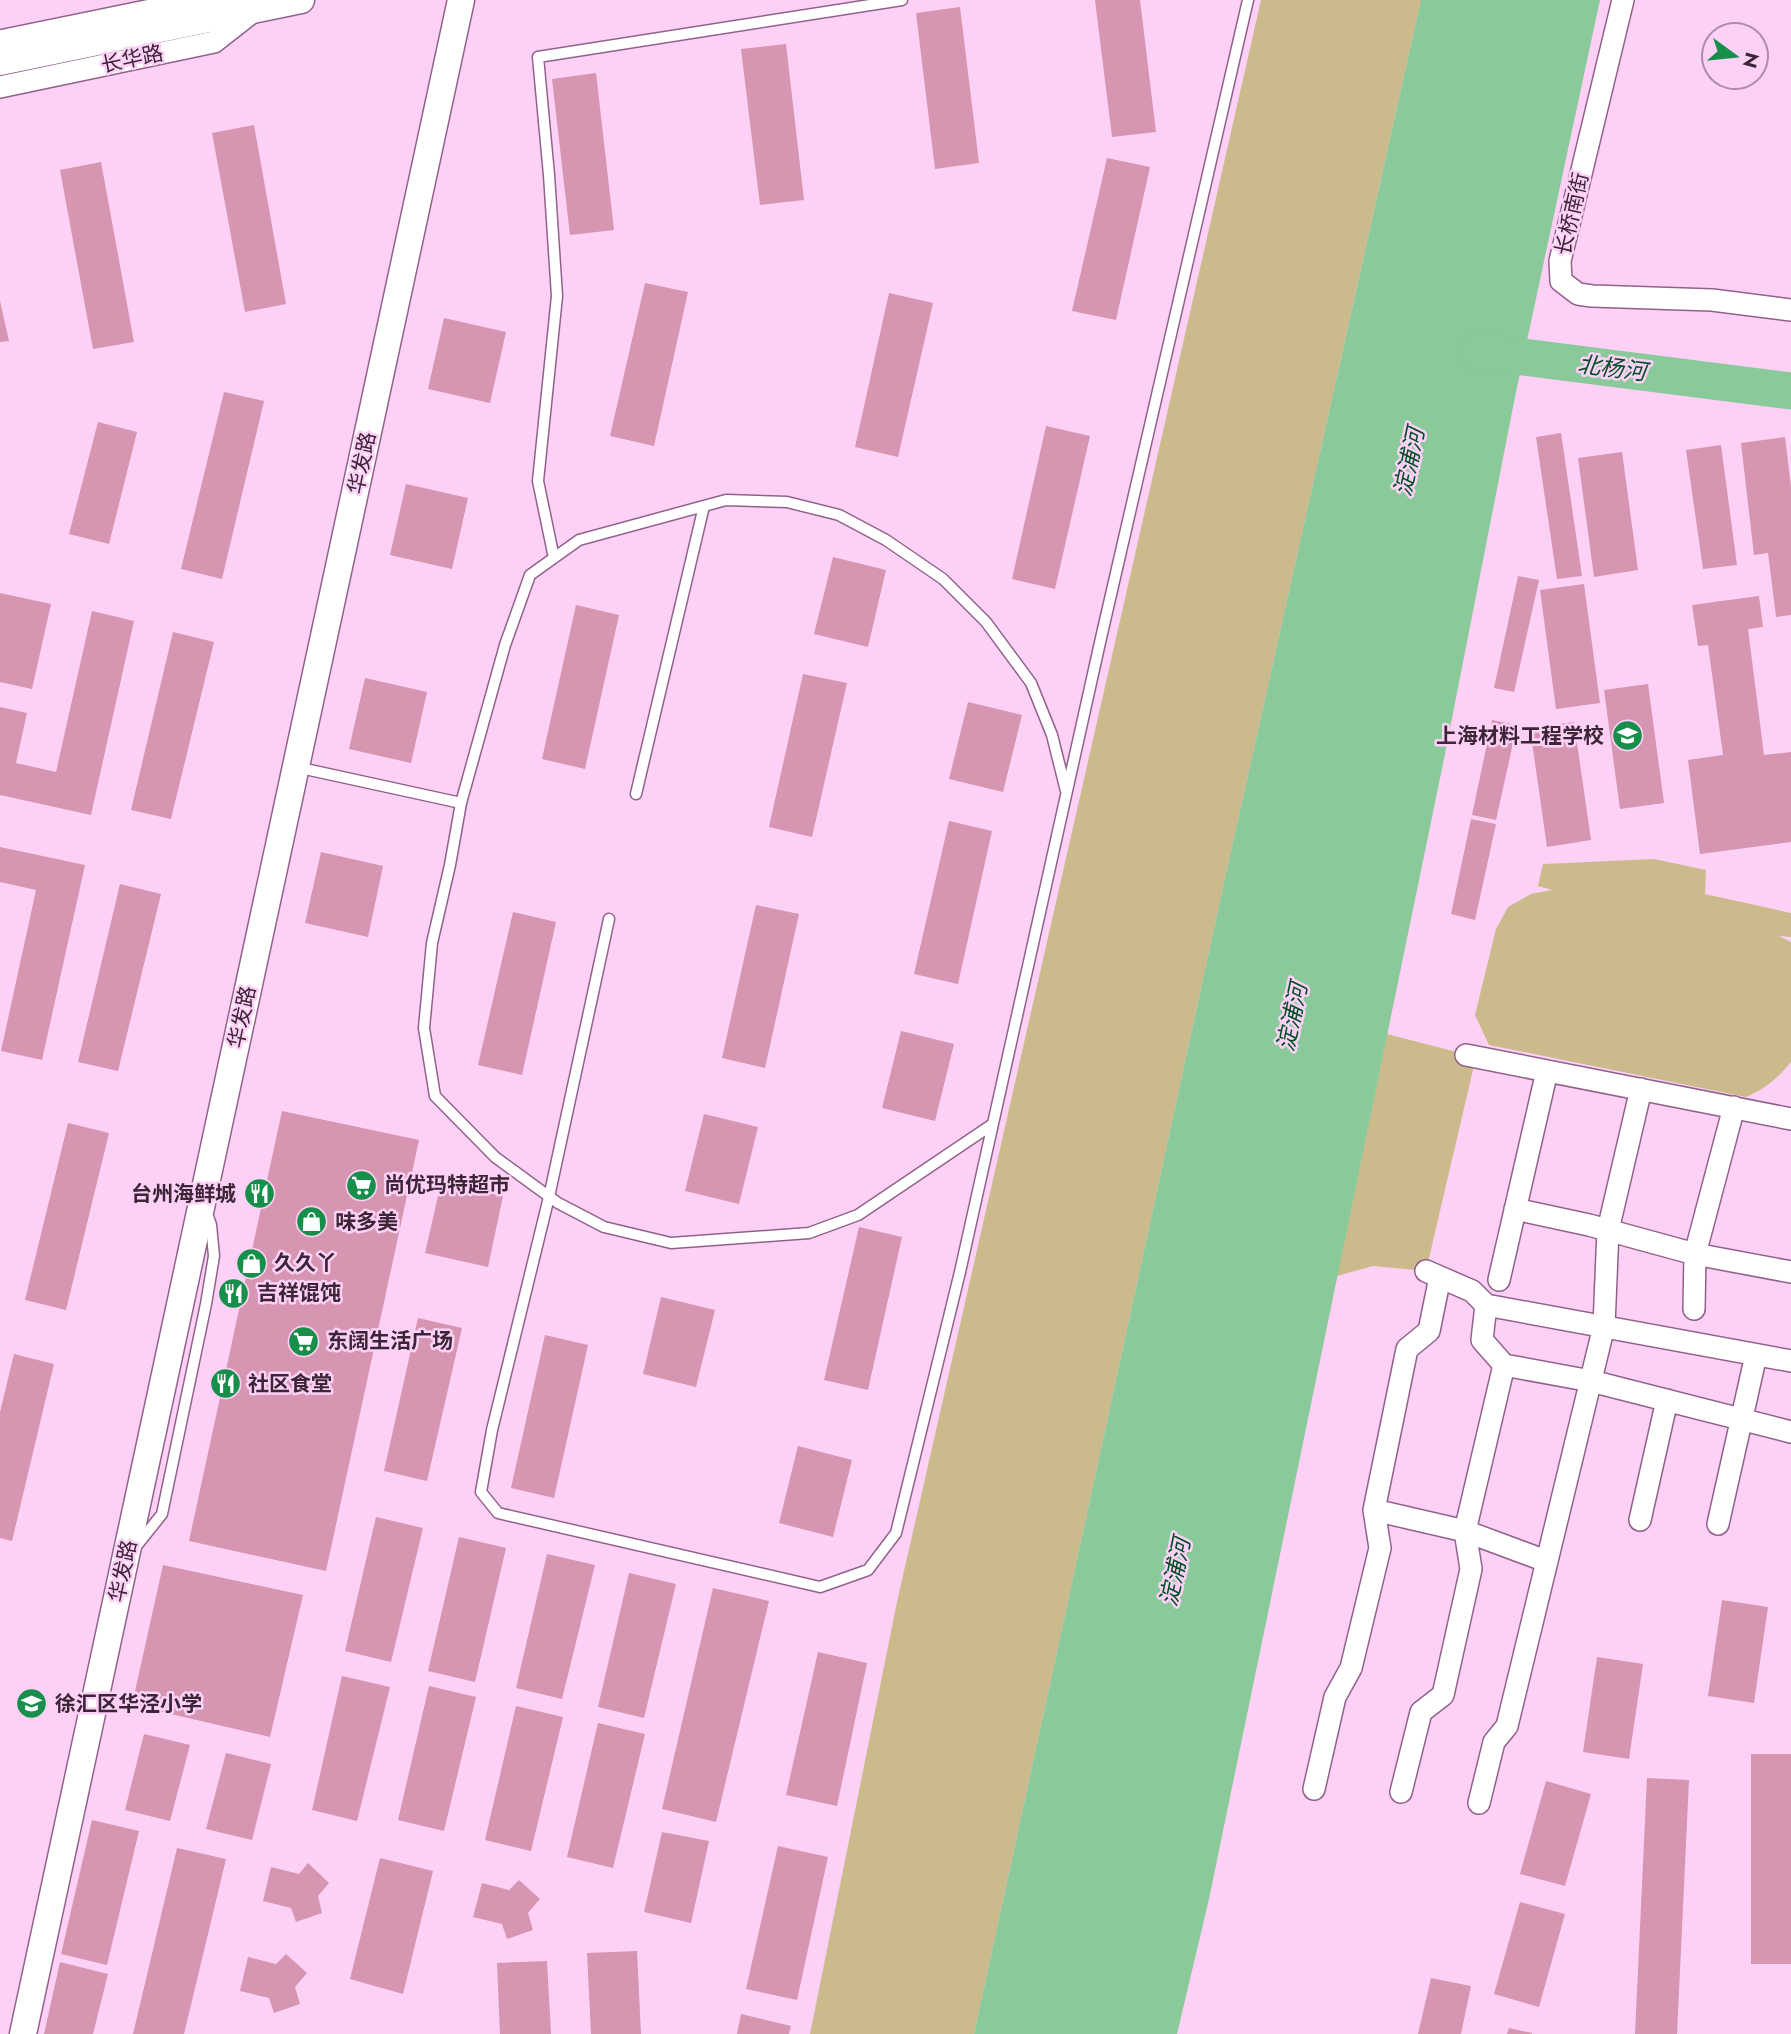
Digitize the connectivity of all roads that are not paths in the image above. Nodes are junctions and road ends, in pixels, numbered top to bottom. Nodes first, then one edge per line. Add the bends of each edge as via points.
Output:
1 (200, 0) edge
2 (213, 0) edge
3 (301, 0) edge
4 (461, 0) edge
5 (902, 0) edge
6 (1248, 0) edge
7 (1623, 0) edge
8 (255, 10) junction
9 (0, 41) edge
10 (0, 62) edge
11 (0, 87) edge
12 (1791, 310) edge
13 (704, 506) junction
14 (554, 558) junction
15 (296, 767) junction
16 (636, 794) dead end
17 (1067, 794) junction
18 (461, 803) junction
19 (609, 919) dead end
20 (1466, 1055) dead end
21 (1547, 1071) junction
22 (1641, 1089) junction
23 (1734, 1107) junction
24 (1791, 1119) edge
25 (993, 1124) junction
26 (549, 1197) junction
27 (1514, 1209) junction
28 (1608, 1230) junction
29 (1695, 1254) junction
30 (1791, 1272) edge
31 (1499, 1280) dead end
32 (1486, 1306) junction
33 (1694, 1309) dead end
34 (1604, 1326) junction
35 (1756, 1354) junction
36 (1791, 1361) edge
37 (1504, 1365) junction
38 (1591, 1381) junction
39 (1667, 1400) junction
40 (1742, 1419) junction
41 (1791, 1432) edge
42 (1374, 1510) junction
43 (1640, 1520) dead end
44 (1718, 1524) dead end
45 (1465, 1531) junction
46 (1546, 1561) junction
47 (1314, 1789) dead end
48 (1401, 1793) dead end
49 (1479, 1803) dead end
50 (23, 2034) edge

1 - 9 street, 长华路
2 - 8 street, 长华路
3 - 8 street, 长华路
4 - 15 street, 华发路
5 - 14 lane via 538,57 557,296 538,481
6 - 17 lane
7 - 12 street, 长桥南街 via 1560,261 1560,281 1578,294 1592,296 1713,300
8 - 10 street, 长华路
8 - 11 street, 长华路 via 214,42
13 - 14 lane via 579,540
13 - 16 lane
13 - 17 lane via 726,500 788,502 839,515 943,579 986,622 1031,683 1052,735
14 - 18 lane via 530,575 505,645
15 - 18 lane
15 - 50 street, 华发路
17 - 25 lane
18 - 26 lane via 432,943 424,1028 435,1096 495,1157
19 - 26 lane
20 - 21 street
21 - 22 street
21 - 27 street
22 - 23 street
22 - 28 street
23 - 24 street
23 - 29 street
25 - 26 lane via 858,1214 809,1233 671,1243 604,1227
25 - 26 lane via 896,1533 868,1570 820,1587 498,1513 481,1492
27 - 28 street
27 - 31 street
28 - 29 street
28 - 34 street
29 - 30 street
29 - 33 street
32 - 34 street
32 - 37 street via 1482,1340
32 - 42 street via 1472,1291 1433,1274 1429,1331 1407,1349
34 - 35 street
34 - 38 street
35 - 36 street
35 - 40 street
37 - 38 street
37 - 45 street
38 - 39 street
38 - 46 street
39 - 40 street
39 - 43 street
40 - 41 street
40 - 44 street
42 - 45 street
42 - 47 street via 1380,1548 1351,1668 1335,1697
45 - 46 street
45 - 48 street via 1471,1569 1443,1695 1421,1712
46 - 49 street via 1507,1726 1494,1742

